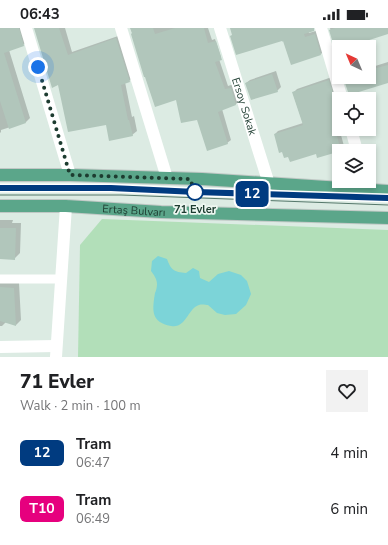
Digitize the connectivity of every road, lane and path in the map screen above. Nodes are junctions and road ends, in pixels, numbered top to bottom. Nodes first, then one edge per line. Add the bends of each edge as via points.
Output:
1 (26, 28) edge
2 (121, 28) edge
3 (220, 28) edge
4 (321, 28) edge
5 (340, 92) edge
6 (0, 175) edge
7 (70, 175) junction
8 (167, 178) junction
9 (269, 184) junction
10 (332, 185) edge
11 (376, 188) edge
12 (388, 191) edge
13 (0, 206) edge
14 (66, 206) junction
15 (388, 218) edge
16 (0, 279) edge
17 (61, 279) junction
18 (0, 347) edge
19 (56, 352) edge

1 - 7 street
2 - 8 street
3 - 9 street, Ersoy Sokak
4 - 5 street
6 - 7 main road
7 - 8 main road
8 - 9 main road
9 - 10 main road
11 - 12 main road
13 - 14 main road, Ertaş Bulvarı
14 - 15 main road, Ertaş Bulvarı via 161,212
14 - 17 street
16 - 17 lane
17 - 19 street
18 - 19 street

